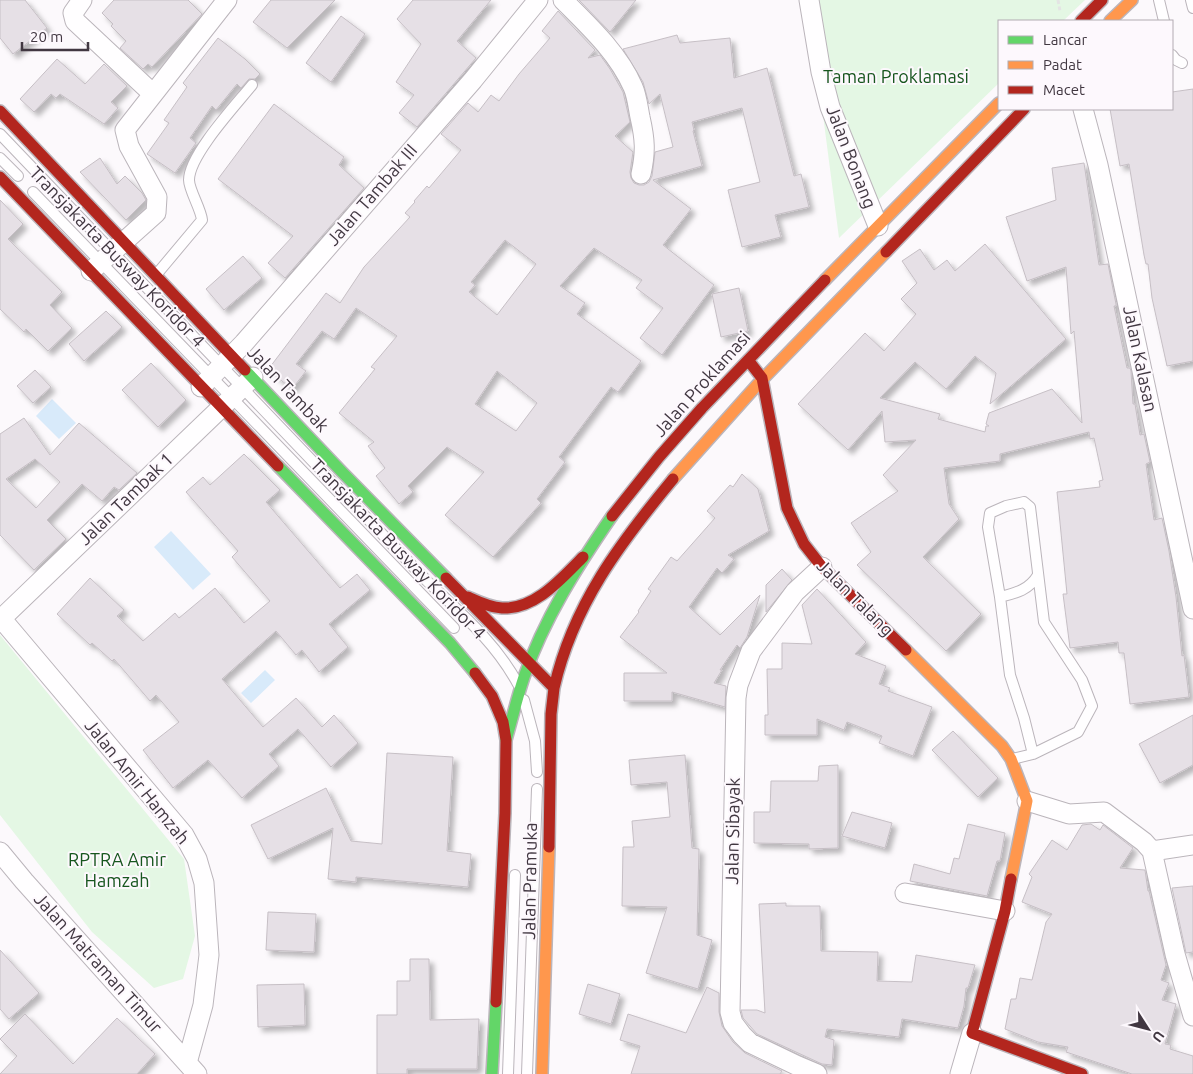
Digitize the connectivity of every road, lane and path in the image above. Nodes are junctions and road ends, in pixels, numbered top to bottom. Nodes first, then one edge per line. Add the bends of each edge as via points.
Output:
1 (82, 0) edge
2 (226, 0) edge
3 (538, 0) edge
4 (563, 0) edge
5 (809, 0) edge
6 (1102, 0) edge
7 (1132, 0) edge
8 (1159, 0) edge
9 (1191, 0) edge
10 (1193, 8) edge
11 (1082, 20) edge
12 (1111, 20) edge
13 (1164, 20) edge
14 (1173, 56) edge
15 (1182, 63) dead end
16 (252, 85) dead end
17 (152, 94) junction
18 (998, 104) edge
19 (1023, 110) edge
20 (1083, 110) edge
21 (0, 111) edge
22 (0, 134) edge
23 (0, 158) edge
24 (641, 174) dead end
25 (0, 177) edge
26 (878, 226) junction
27 (107, 257) junction
28 (155, 275) junction
29 (748, 360) junction
30 (216, 371) junction
31 (762, 378) junction
32 (237, 393) junction
33 (583, 557) junction
34 (822, 566) junction
35 (1038, 575) junction
36 (458, 591) junction
37 (1000, 597) junction
38 (1193, 609) edge
39 (0, 619) edge
40 (463, 639) dead end
41 (530, 663) junction
42 (520, 687) junction
43 (554, 688) junction
44 (506, 699) dead end
45 (512, 713) junction
46 (512, 740) junction
47 (1033, 754) junction
48 (1011, 759) junction
49 (1027, 801) junction
50 (1193, 845) edge
51 (1152, 851) junction
52 (0, 852) edge
53 (516, 868) dead end
54 (905, 893) dead end
55 (1005, 911) junction
56 (1193, 1016) edge
57 (972, 1033) junction
58 (192, 1068) edge
59 (492, 1074) edge
60 (508, 1074) edge
61 (527, 1074) edge
62 (542, 1074) edge
63 (817, 1074) edge
64 (960, 1074) edge
65 (1082, 1074) edge

1 - 17 street via 73,13 75,21
2 - 17 street
3 - 30 street, Jalan Tambak III via 473,80
4 - 24 street via 614,55 634,89 646,155
5 - 26 street, Jalan Bonang via 830,107
6 - 11 main road
7 - 12 main road
8 - 13 lane
9 - 10 lane
14 - 15 lane
16 - 28 lane via 201,149 193,167 189,181 202,220
17 - 27 street via 125,130 129,146 157,197 156,213
18 - 26 main road, Jalan Proklamasi
19 - 31 main road
20 - 38 street, Jalan Kalasan via 1098,165
21 - 27 main road, Jalan Tambak
22 - 27 lane, Transjakarta Busway Koridor 4
23 - 27 lane, Transjakarta Busway Koridor 4
25 - 27 main road, Jalan Tambak
26 - 29 main road, Jalan Proklamasi
27 - 28 main road, Jalan Tambak
27 - 30 main road, Jalan Tambak
27 - 30 lane, Transjakarta Busway Koridor 4
28 - 30 main road, Jalan Tambak
29 - 31 main road, Jalan Talang
29 - 33 main road, Jalan Proklamasi via 638,482
30 - 32 main road, Jalan Tambak
30 - 32 main road, Jalan Tambak
31 - 34 main road, Jalan Talang via 787,508 804,544
31 - 43 main road via 684,466 620,548 577,619
32 - 36 main road, Jalan Tambak via 342,472
32 - 39 street, Jalan Tambak 1
32 - 40 lane, Transjakarta Busway Koridor 4
32 - 42 lane, Transjakarta Busway Koridor 4 via 481,632
32 - 46 main road, Jalan Tambak via 462,656 492,696
33 - 36 main road via 536,599 508,609 492,608
33 - 41 main road, Jalan Proklamasi via 554,605
34 - 48 main road, Jalan Talang via 980,722
34 - 63 street, Jalan Sibayak via 796,592 750,651 738,684 730,1012 734,1023 750,1043
35 - 37 lane via 1021,591
35 - 37 lane via 1030,507 1024,502 990,513 988,527
35 - 47 lane via 1044,622 1082,680 1092,706 1078,732
36 - 41 main road, Jalan Tambak
37 - 47 lane via 1010,675
39 - 58 street, Jalan Amir Hamzah via 184,835 197,859 204,883 209,955
41 - 42 main road, Jalan Proklamasi
41 - 43 main road, Jalan Tambak
42 - 45 main road, Jalan Proklamasi
42 - 61 lane, Transjakarta Busway Koridor 4 via 535,741 537,765
43 - 62 main road, Jalan Pramuka via 550,714
44 - 45 lane
45 - 46 main road, Jalan Proklamasi
46 - 59 main road, Jalan Pramuka via 506,769
47 - 48 lane
48 - 49 main road, Jalan Talang
49 - 51 street via 1069,814 1104,812
49 - 55 main road
50 - 51 street
51 - 56 street via 1175,954
52 - 58 street, Jalan Matraman Timur
53 - 60 lane
54 - 55 street
55 - 57 main road
57 - 64 street
57 - 65 main road

